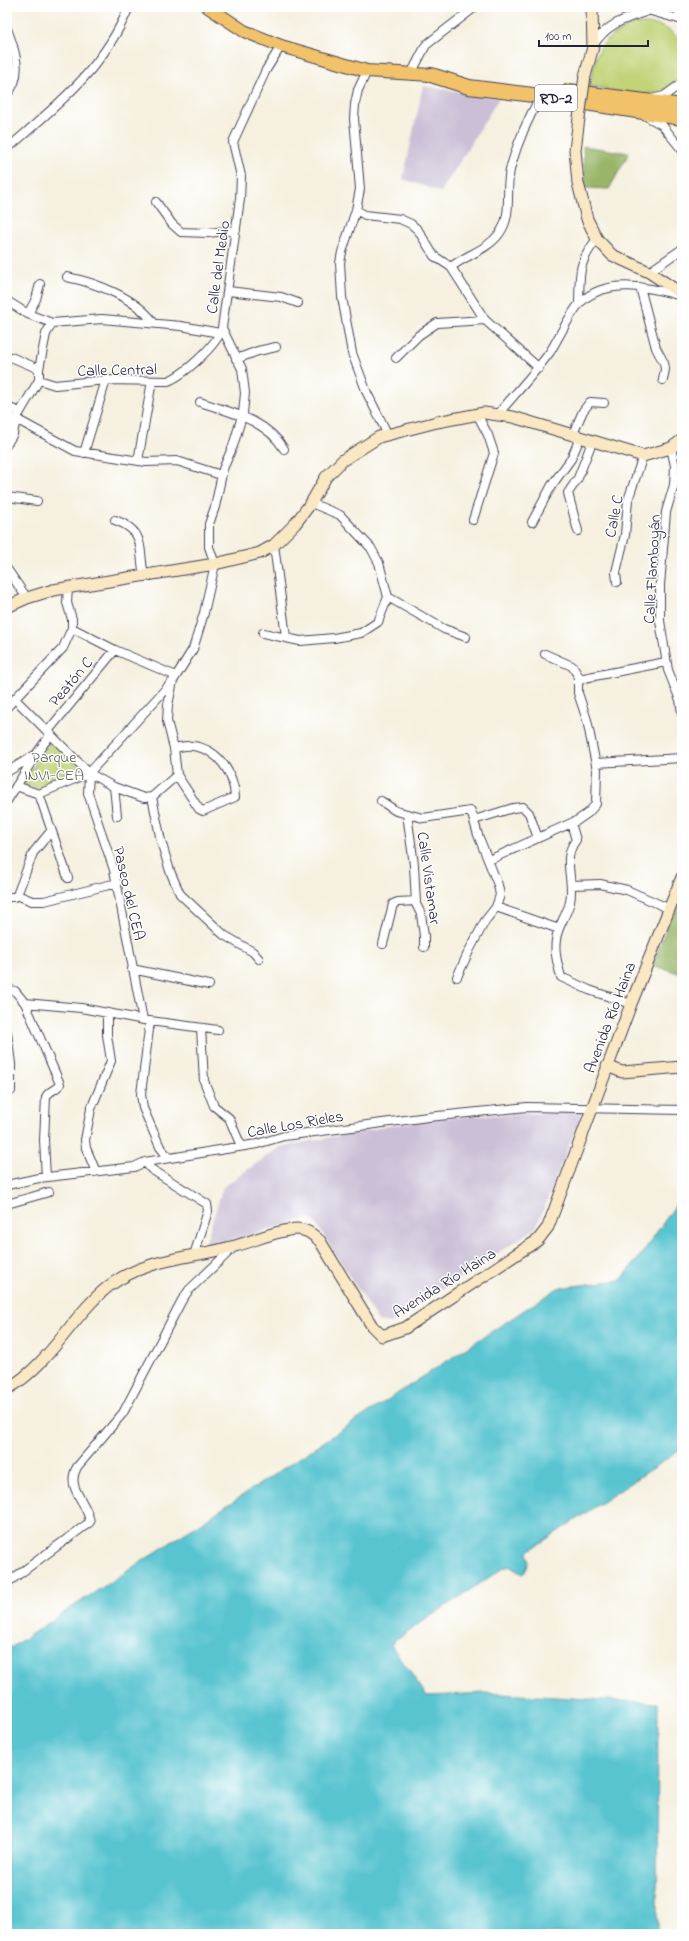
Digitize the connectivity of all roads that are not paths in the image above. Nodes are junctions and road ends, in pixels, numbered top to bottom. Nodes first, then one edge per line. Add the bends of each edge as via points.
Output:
1 (129, 7) edge
2 (208, 7) edge
3 (475, 7) edge
4 (592, 7) edge
5 (637, 7) edge
6 (682, 8) edge
7 (648, 12) junction
8 (680, 19) edge
9 (7, 28) edge
10 (282, 46) junction
11 (593, 47) junction
12 (367, 71) junction
13 (412, 72) junction
14 (431, 75) junction
15 (682, 83) edge
16 (7, 94) edge
17 (541, 96) junction
18 (647, 101) junction
19 (682, 106) edge
20 (638, 112) junction
21 (682, 118) edge
22 (7, 149) edge
23 (682, 150) edge
24 (156, 202) dead end
25 (356, 210) junction
26 (236, 230) junction
27 (597, 239) junction
28 (682, 249) edge
29 (451, 267) junction
30 (649, 272) junction
31 (67, 277) dead end
32 (40, 284) dead end
33 (640, 288) junction
34 (228, 291) junction
35 (682, 295) edge
36 (7, 301) edge
37 (298, 303) dead end
38 (579, 304) junction
39 (28, 314) junction
40 (485, 320) junction
41 (52, 323) junction
42 (154, 323) junction
43 (221, 331) junction
44 (276, 347) dead end
45 (7, 358) edge
46 (396, 358) dead end
47 (236, 359) junction
48 (539, 368) junction
49 (39, 369) junction
50 (39, 380) junction
51 (106, 380) junction
52 (663, 380) dead end
53 (152, 381) junction
54 (200, 402) dead end
55 (604, 403) dead end
56 (7, 407) edge
57 (477, 414) junction
58 (497, 415) junction
59 (18, 416) junction
60 (243, 417) junction
61 (388, 435) junction
62 (576, 437) junction
63 (682, 440) edge
64 (592, 442) junction
65 (7, 444) edge
66 (671, 448) junction
67 (284, 449) dead end
68 (84, 453) junction
69 (643, 456) junction
70 (138, 461) junction
71 (221, 475) junction
72 (7, 497) edge
73 (38, 501) dead end
74 (311, 502) junction
75 (115, 520) dead end
76 (473, 520) dead end
77 (532, 522) dead end
78 (578, 531) dead end
79 (274, 545) junction
80 (215, 564) junction
81 (7, 569) edge
82 (144, 576) junction
83 (617, 582) dead end
84 (68, 587) junction
85 (388, 597) junction
86 (27, 598) junction
87 (7, 607) edge
88 (72, 628) junction
89 (263, 633) dead end
90 (286, 637) junction
91 (466, 637) dead end
92 (115, 650) junction
93 (545, 654) dead end
94 (666, 662) junction
95 (174, 679) junction
96 (582, 679) junction
97 (15, 699) junction
98 (7, 707) edge
99 (682, 713) edge
100 (49, 732) junction
101 (174, 748) junction
102 (37, 753) junction
103 (682, 758) edge
104 (596, 762) junction
105 (7, 772) edge
106 (89, 774) junction
107 (177, 775) junction
108 (16, 786) junction
109 (114, 787) junction
110 (39, 794) junction
111 (152, 797) junction
112 (7, 801) edge
113 (381, 801) dead end
114 (407, 814) junction
115 (117, 816) dead end
116 (474, 820) junction
117 (570, 823) junction
118 (51, 831) junction
119 (538, 838) junction
120 (489, 860) junction
121 (682, 877) edge
122 (68, 878) dead end
123 (117, 883) junction
124 (572, 885) junction
125 (17, 895) junction
126 (7, 897) edge
127 (416, 901) junction
128 (496, 907) junction
129 (670, 909) junction
130 (559, 929) junction
131 (383, 944) dead end
132 (424, 947) dead end
133 (259, 959) dead end
134 (132, 969) junction
135 (457, 977) dead end
136 (209, 985) dead end
137 (7, 989) edge
138 (25, 1003) junction
139 (631, 1004) junction
140 (107, 1013) junction
141 (146, 1020) junction
142 (201, 1028) junction
143 (218, 1030) dead end
144 (7, 1032) edge
145 (607, 1066) junction
146 (682, 1067) edge
147 (11, 1091) dead end
148 (591, 1108) junction
149 (682, 1110) edge
150 (241, 1146) junction
151 (169, 1158) junction
152 (145, 1162) junction
153 (96, 1172) junction
154 (46, 1177) junction
155 (7, 1185) edge
156 (49, 1192) dead end
157 (7, 1204) edge
158 (235, 1247) junction
159 (194, 1255) junction
160 (7, 1389) edge
161 (7, 1583) edge

1 - 22 street via 100,60 68,96
2 - 10 main road, RD-2 via 244,31
3 - 13 street via 426,45
4 - 11 street
5 - 7 street
6 - 8 street
7 - 8 street
7 - 11 street via 623,19 610,27 600,35
9 - 16 street via 17,68 16,80
10 - 12 main road, RD-2
10 - 26 street, Calle del Medio via 266,70 233,142 240,176
11 - 27 street, bridge via 585,76 575,150 578,183 587,219
12 - 13 main road, RD-2
12 - 25 street via 358,90 354,119 360,189
13 - 14 main road, RD-2
14 - 17 highway, RD-2 via 469,87
14 - 18 highway, RD-2
15 - 18 street via 664,96
17 - 20 highway, RD-2
17 - 29 street via 527,120 510,166 508,214 500,233 488,246
18 - 19 highway, RD-2
20 - 21 highway, RD-2
20 - 23 street via 662,125
24 - 26 street via 181,232
25 - 29 street via 365,215 400,219 411,224 418,230 434,256
25 - 61 street via 340,263 342,297 348,335 360,376
26 - 34 street, Calle del Medio
27 - 30 street via 612,255
27 - 38 street via 583,262
28 - 30 street
29 - 40 street
30 - 35 street
31 - 42 street via 86,280 124,299 149,316
32 - 39 street
33 - 35 street
33 - 38 street via 613,287 600,290
33 - 52 street via 656,348 664,362
34 - 37 street via 281,297
34 - 43 street, Calle del Medio
36 - 39 street
38 - 48 street
39 - 41 street
40 - 46 street via 437,323 419,335
40 - 48 street
41 - 42 street via 102,319
41 - 49 street via 46,334
42 - 43 street
43 - 47 street, Calle del Medio
43 - 53 street, Calle Central via 191,365 174,379
44 - 47 street
45 - 49 street via 11,357
47 - 60 street, Calle del Medio via 242,369 245,393
48 - 58 street
49 - 50 street
50 - 51 street, Calle Central via 55,385
50 - 59 street
51 - 53 street, Calle Central
51 - 68 street
53 - 70 street
54 - 60 street
55 - 62 street via 590,402 583,411
56 - 59 street
57 - 58 street
57 - 61 street
57 - 76 street via 494,453
58 - 62 street via 513,417
59 - 65 street
59 - 68 street via 75,451
60 - 67 street via 274,435
60 - 71 street, Calle del Medio
61 - 74 street via 379,437 343,460 326,477
62 - 64 street
62 - 77 street via 571,459 552,485
63 - 66 street
64 - 69 street
64 - 78 street via 578,478 568,494
66 - 69 street
66 - 94 street, Calle Flamboyán via 676,466 674,485 666,512 660,592 660,621
68 - 70 street
69 - 83 street, Calle C via 628,500 625,535 616,572
70 - 71 street via 177,461
71 - 80 street, Calle del Medio via 209,524 209,547
72 - 73 street
74 - 79 street via 295,524
74 - 85 street via 340,515 371,548 379,563
75 - 82 street via 126,524 138,534
79 - 80 street via 260,553
79 - 90 street
80 - 82 street
80 - 95 street via 193,649
81 - 86 street
82 - 84 street
84 - 86 street
84 - 88 street via 67,603
85 - 90 street via 378,622 361,633 300,641
85 - 91 street via 444,630
86 - 87 street
88 - 92 street
88 - 97 street via 63,648
89 - 90 street
92 - 95 street
92 - 100 street, Peatón C
93 - 96 street via 572,666
94 - 96 street
94 - 99 street, Calle Flamboyán
95 - 101 street via 167,721
95 - 106 street
96 - 104 street via 578,681 578,693
97 - 98 street
97 - 100 street
100 - 102 street, Peatón C
100 - 106 street
101 - 107 street
101 - 107 street via 192,746 208,751 220,760 228,768 236,797 203,811 199,809
102 - 105 street
102 - 108 street, Peatón C
103 - 104 street
104 - 117 street via 596,804 588,813
106 - 109 street
106 - 110 street
106 - 123 street, Paseo del CEA via 88,793
107 - 111 street
108 - 110 street
108 - 112 street, Peatón C
109 - 111 street via 144,798
109 - 115 street
110 - 118 street
111 - 133 street via 161,842 180,894 224,935 253,952
113 - 114 street
114 - 116 street via 423,818 471,811
114 - 127 street, Calle Vistamar
116 - 119 street via 523,807 529,813
116 - 120 street
117 - 119 street
117 - 124 street via 576,840 571,847 568,860
118 - 122 street
118 - 125 street via 33,853
119 - 120 street
120 - 128 street via 500,895
121 - 129 street, Avenida Río Haina
123 - 125 street via 44,901 32,901
123 - 134 street, Paseo del CEA
124 - 129 street via 600,884 627,890
124 - 130 street via 570,903
125 - 126 street
127 - 131 street via 393,904
127 - 132 street, Calle Vistamar via 421,914
128 - 130 street
128 - 135 street via 477,936
129 - 139 street, Avenida Río Haina
130 - 139 street via 556,939 556,960 561,977 588,990
134 - 136 street
134 - 141 street, Paseo del CEA
137 - 138 street via 15,991
138 - 140 street
138 - 154 street via 60,1084 46,1097
139 - 145 street, Avenida Río Haina
140 - 141 street
140 - 153 street via 111,1061 91,1109 85,1140
141 - 142 street
141 - 151 street, Paseo del CEA via 141,1094 143,1108 160,1147
142 - 143 street
142 - 150 street via 204,1081 214,1106 229,1118
144 - 147 street
145 - 146 street via 622,1072
145 - 148 street, Avenida Río Haina
148 - 149 street
148 - 150 street, Calle Los Rieles via 526,1107 428,1117 284,1136
148 - 158 street, Avenida Río Haina via 548,1227 538,1240 405,1328 393,1333 382,1336 372,1326 320,1241 312,1233 298,1229 286,1231
150 - 151 street, Calle Los Rieles
151 - 152 street, Calle Los Rieles
152 - 153 street, Calle Los Rieles via 134,1167
152 - 159 street via 151,1169 207,1204 208,1211
153 - 154 street, Calle Los Rieles
154 - 155 street, Calle Los Rieles
156 - 157 street
158 - 159 street, Avenida Río Haina
158 - 161 street via 189,1290 123,1413 74,1471 74,1486 89,1513 90,1522
159 - 160 street, Avenida Río Haina via 145,1267 110,1286 90,1304 32,1371

